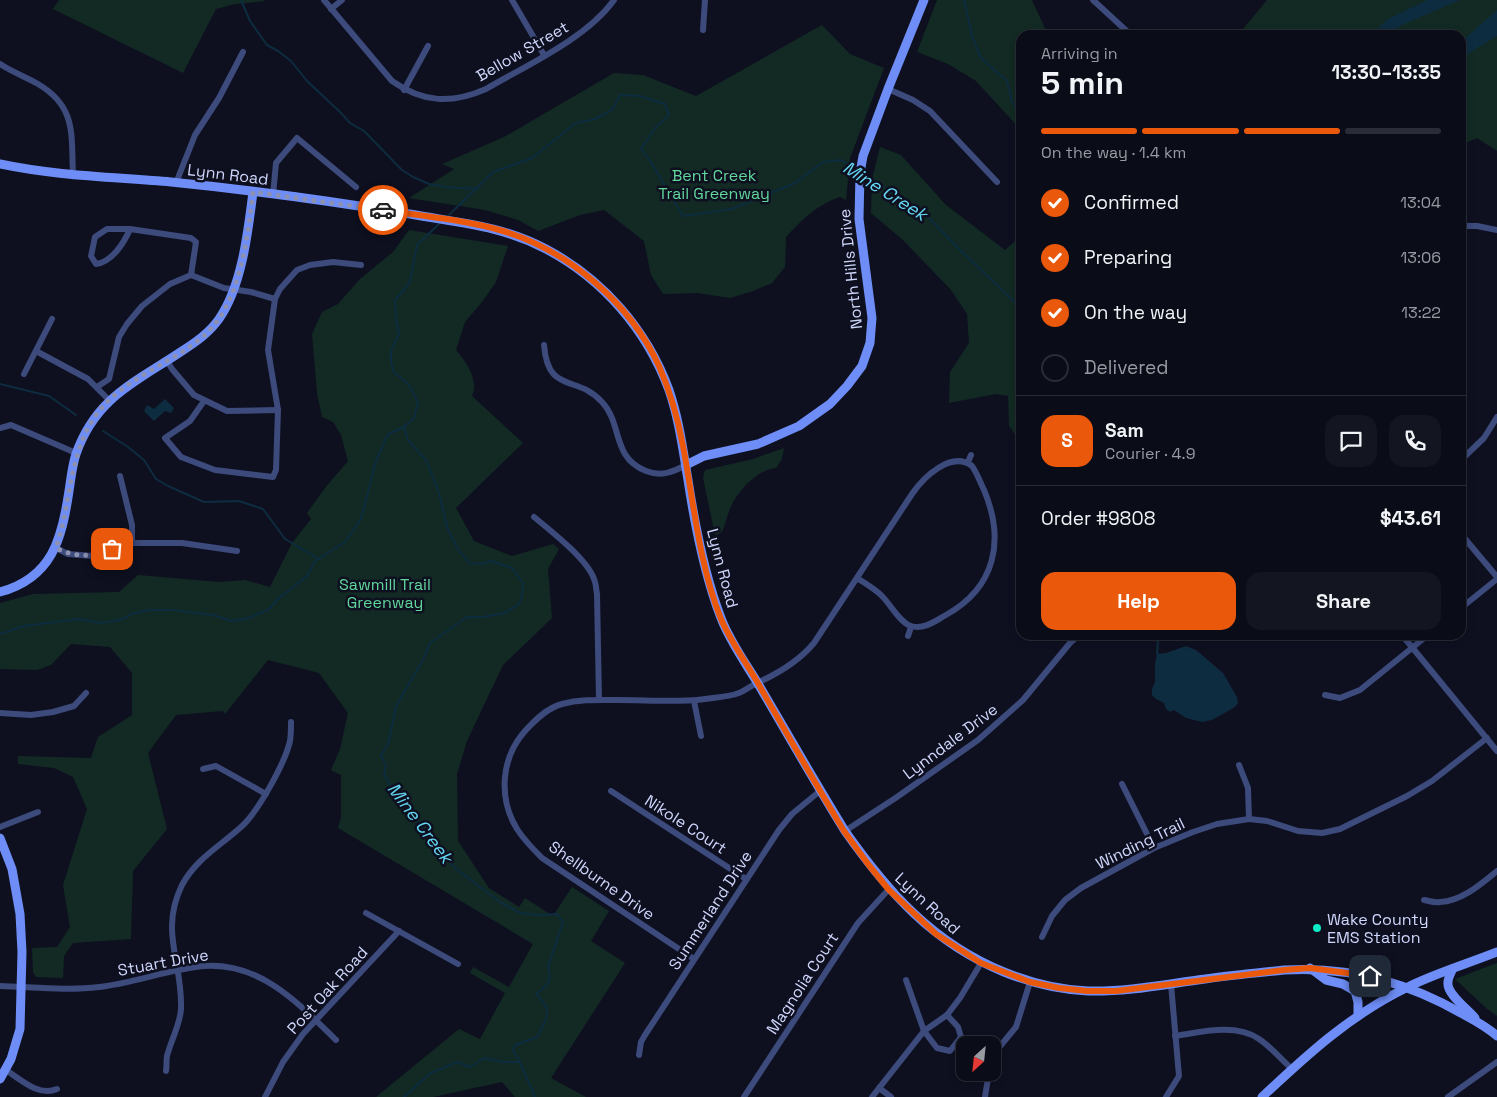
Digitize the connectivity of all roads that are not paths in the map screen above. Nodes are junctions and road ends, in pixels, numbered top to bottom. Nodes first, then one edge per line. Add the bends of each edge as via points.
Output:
1 (324, 0) edge
2 (342, 0) edge
3 (512, 0) edge
4 (614, 0) edge
5 (705, 0) edge
6 (924, 0) edge
7 (1094, 0) edge
8 (332, 9) junction
9 (703, 30) dead end
10 (1126, 30) edge
11 (428, 46) dead end
12 (243, 52) dead end
13 (544, 55) junction
14 (0, 64) edge
15 (888, 89) junction
16 (404, 90) junction
17 (0, 164) edge
18 (73, 174) junction
19 (997, 182) dead end
20 (176, 183) junction
21 (356, 187) dead end
22 (253, 192) junction
23 (273, 195) junction
24 (1466, 226) edge
25 (130, 229) junction
26 (1497, 230) edge
27 (361, 265) dead end
28 (191, 275) junction
29 (234, 289) junction
30 (275, 300) junction
31 (52, 319) dead end
32 (544, 345) dead end
33 (36, 350) junction
34 (167, 361) junction
35 (24, 374) dead end
36 (97, 387) junction
37 (110, 400) junction
38 (204, 400) junction
39 (278, 410) junction
40 (1497, 417) edge
41 (0, 428) edge
42 (76, 453) junction
43 (970, 455) dead end
44 (1466, 455) edge
45 (968, 462) junction
46 (686, 466) junction
47 (120, 476) dead end
48 (534, 517) dead end
49 (1466, 540) edge
50 (132, 543) junction
51 (56, 548) junction
52 (237, 551) dead end
53 (858, 578) junction
54 (1497, 578) edge
55 (0, 592) edge
56 (1466, 604) edge
57 (912, 626) junction
58 (908, 636) dead end
59 (1073, 640) edge
60 (1406, 640) edge
61 (1422, 640) edge
62 (1413, 648) junction
63 (758, 682) junction
64 (86, 693) dead end
65 (1325, 695) dead end
66 (600, 700) junction
67 (694, 701) junction
68 (0, 713) edge
69 (291, 722) dead end
70 (701, 736) dead end
71 (1486, 738) junction
72 (1497, 751) edge
73 (1239, 765) dead end
74 (203, 769) dead end
75 (1122, 784) dead end
76 (611, 791) dead end
77 (820, 791) junction
78 (266, 794) junction
79 (38, 812) dead end
80 (1248, 819) junction
81 (0, 827) edge
82 (844, 831) junction
83 (0, 838) edge
84 (1154, 848) junction
85 (1497, 871) edge
86 (746, 879) junction
87 (889, 890) junction
88 (1424, 900) dead end
89 (366, 913) dead end
90 (398, 931) junction
91 (1042, 937) dead end
92 (1497, 952) edge
93 (694, 959) junction
94 (981, 963) junction
95 (458, 964) dead end
96 (1310, 968) junction
97 (177, 970) junction
98 (1452, 970) junction
99 (906, 980) dead end
100 (1030, 982) junction
101 (1171, 984) junction
102 (0, 986) edge
103 (22, 987) junction
104 (1408, 987) junction
105 (947, 1015) junction
106 (1358, 1016) junction
107 (315, 1020) junction
108 (1480, 1024) junction
109 (924, 1031) junction
110 (1175, 1036) junction
111 (1497, 1036) edge
112 (336, 1040) dead end
113 (1001, 1045) edge
114 (639, 1055) dead end
115 (1497, 1062) edge
116 (1291, 1068) junction
117 (6, 1070) junction
118 (166, 1071) dead end
119 (0, 1079) edge
120 (988, 1081) edge
121 (879, 1088) junction
122 (57, 1089) dead end
123 (264, 1097) edge
124 (744, 1097) edge
125 (872, 1097) edge
126 (891, 1097) edge
127 (985, 1097) edge
128 (1166, 1097) edge
129 (1262, 1097) edge
130 (1448, 1097) edge

1 - 8 street, Bellow Street
2 - 8 street
3 - 13 street
4 - 13 street, Bellow Street via 585,30
5 - 9 street
6 - 15 main road, North Hills Drive
7 - 10 street
8 - 16 street, Bellow Street via 379,67
11 - 16 street
12 - 20 street via 195,135
13 - 16 street, Bellow Street via 471,96 441,100 424,98
14 - 18 street via 54,94 70,119
15 - 19 street via 930,111
15 - 46 main road, North Hills Drive via 863,156 860,173 859,219 872,318 870,343 862,366 830,404 799,426 758,444 704,456
17 - 18 main road, Lynn Road
18 - 20 main road, Lynn Road
20 - 22 main road, Lynn Road
21 - 23 street via 297,138 276,163
22 - 23 main road, Lynn Road
22 - 29 main road
23 - 46 main road, Lynn Road via 487,226 528,241 571,264 596,283 627,316 658,364 674,407
24 - 26 street
25 - 25 street via 112,257 96,264 91,256 95,237 107,228
25 - 28 street via 192,238 196,242
27 - 30 street via 333,262 297,270
28 - 29 street
28 - 36 street via 170,284 135,314 119,337 109,378
29 - 30 street
29 - 34 main road via 219,320 200,339
30 - 39 street via 268,350
31 - 33 street
32 - 46 street via 549,369 556,378 592,393 603,402 630,462 644,471 661,474
33 - 35 street
33 - 36 street
34 - 37 main road via 136,379
34 - 38 street via 187,388
36 - 37 street
37 - 42 main road via 94,419
38 - 39 street via 226,411
38 - 39 street via 190,421 165,438 181,458 233,473 273,477
40 - 44 street via 1484,438
41 - 42 street via 11,425
42 - 51 main road
43 - 45 street
45 - 53 street, Shellburne Drive via 948,463 927,475
45 - 57 street via 976,471 993,517 996,538 990,567 981,585 960,607 930,624
46 - 63 main road, Lynn Road via 704,562 722,620
47 - 50 street via 132,525
48 - 66 street via 577,555 594,579
49 - 54 street
50 - 51 street via 93,556 68,554
50 - 52 street via 182,542
51 - 55 main road via 41,570 10,590
53 - 57 street via 881,595 904,623
53 - 63 street, Shellburne Drive via 805,654 785,669
54 - 56 street
57 - 58 street
59 - 82 street, Lynndale Drive via 1023,700 978,740
60 - 62 street
61 - 62 street
62 - 65 street via 1360,690 1340,698
62 - 71 street
63 - 67 street, Shellburne Drive via 740,693
63 - 77 main road, Lynn Road
64 - 68 street via 74,706 53,712 31,715
66 - 67 street, Shellburne Drive
66 - 93 street, Shellburne Drive via 560,705 533,722 521,736 506,766 504,787 508,807 517,828 542,858
67 - 70 street
69 - 78 street via 290,742
71 - 72 street
71 - 80 street, Winding Trail via 1432,781 1340,829 1322,833 1298,831
73 - 80 street via 1248,788
74 - 78 street via 216,766
75 - 84 street
76 - 86 street, Nikole Court
77 - 82 main road, Lynn Road
77 - 86 street, Summerland Drive via 792,814
78 - 97 street via 241,827 191,869 182,886 171,919
79 - 81 street
80 - 84 street, Winding Trail via 1217,824
82 - 87 main road, Lynn Road
83 - 103 main road via 12,869 20,914
84 - 91 street, Winding Trail via 1072,895 1052,916
85 - 88 street via 1456,900
86 - 93 street, Summerland Drive
87 - 94 main road, Lynn Road via 936,934
87 - 124 street, Magnolia Court via 853,930
89 - 90 street
90 - 95 street
90 - 107 street, Post Oak Road
92 - 98 main road
93 - 114 street, Summerland Drive via 645,1035
94 - 100 main road, Lynn Road
94 - 105 street
96 - 101 main road, Lynn Road
96 - 104 main road, Lynn Road via 1355,973
96 - 106 main road via 1326,980 1355,991
97 - 103 street, Stuart Drive via 100,987
97 - 107 street, Stuart Drive via 229,967 261,977 298,1002
97 - 118 street via 181,1009 166,1058
98 - 104 main road
98 - 108 main road via 1448,988
99 - 109 street
100 - 101 main road, Lynn Road via 1087,991
100 - 113 street via 1016,1027
101 - 110 street
102 - 103 street, Stuart Drive
103 - 117 main road via 20,1029
104 - 106 main road
104 - 108 main road, Lynn Road via 1436,998
105 - 109 street
105 - 109 street via 958,1027 961,1037 950,1051 937,1048
106 - 116 main road via 1332,1033
107 - 112 street, Stuart Drive
107 - 123 street, Post Oak Road via 283,1062
108 - 111 main road, Lynn Road
109 - 121 street
110 - 116 street via 1224,1030 1247,1033 1260,1039
110 - 128 street via 1179,1076
115 - 130 street
116 - 129 main road
117 - 119 main road
117 - 122 street via 39,1090
120 - 127 street
121 - 125 street
121 - 126 street

